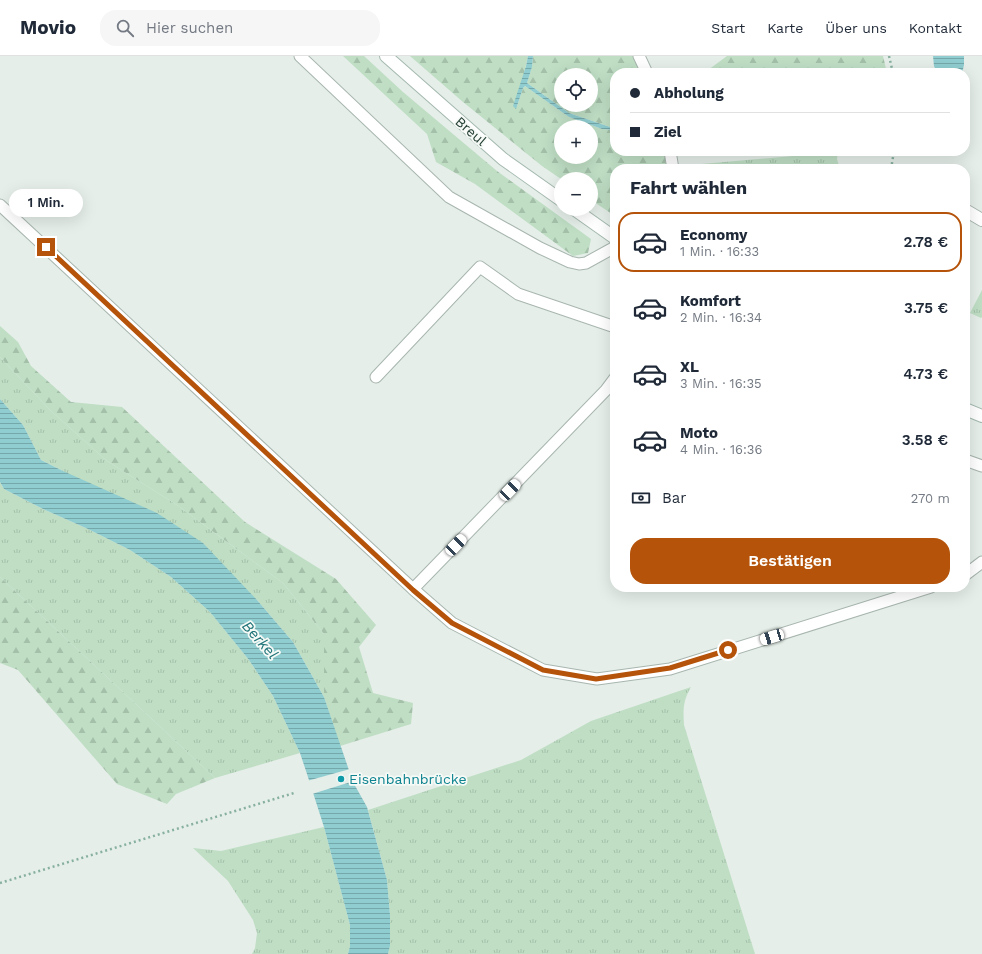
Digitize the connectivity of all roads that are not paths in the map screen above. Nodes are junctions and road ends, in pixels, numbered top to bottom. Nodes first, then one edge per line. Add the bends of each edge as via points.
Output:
1 (300, 56) edge
2 (386, 56) edge
3 (639, 56) edge
4 (645, 68) edge
5 (554, 195) edge
6 (0, 204) edge
7 (970, 213) edge
8 (584, 216) edge
9 (982, 220) edge
10 (610, 234) edge
11 (610, 250) edge
12 (610, 325) edge
13 (376, 377) dead end
14 (610, 385) edge
15 (970, 411) edge
16 (982, 416) edge
17 (970, 462) edge
18 (982, 466) edge
19 (982, 562) edge
20 (970, 571) edge
21 (413, 590) junction
22 (915, 592) edge

1 - 11 lane via 449,197 570,262 586,263
2 - 5 main road, Breul via 503,159
3 - 4 lane
6 - 21 lane
7 - 9 main road
8 - 10 main road
12 - 13 lane via 518,294 480,266
14 - 21 lane
15 - 16 main road
17 - 18 lane
19 - 20 lane
21 - 22 lane via 452,623 543,670 596,679 670,668

